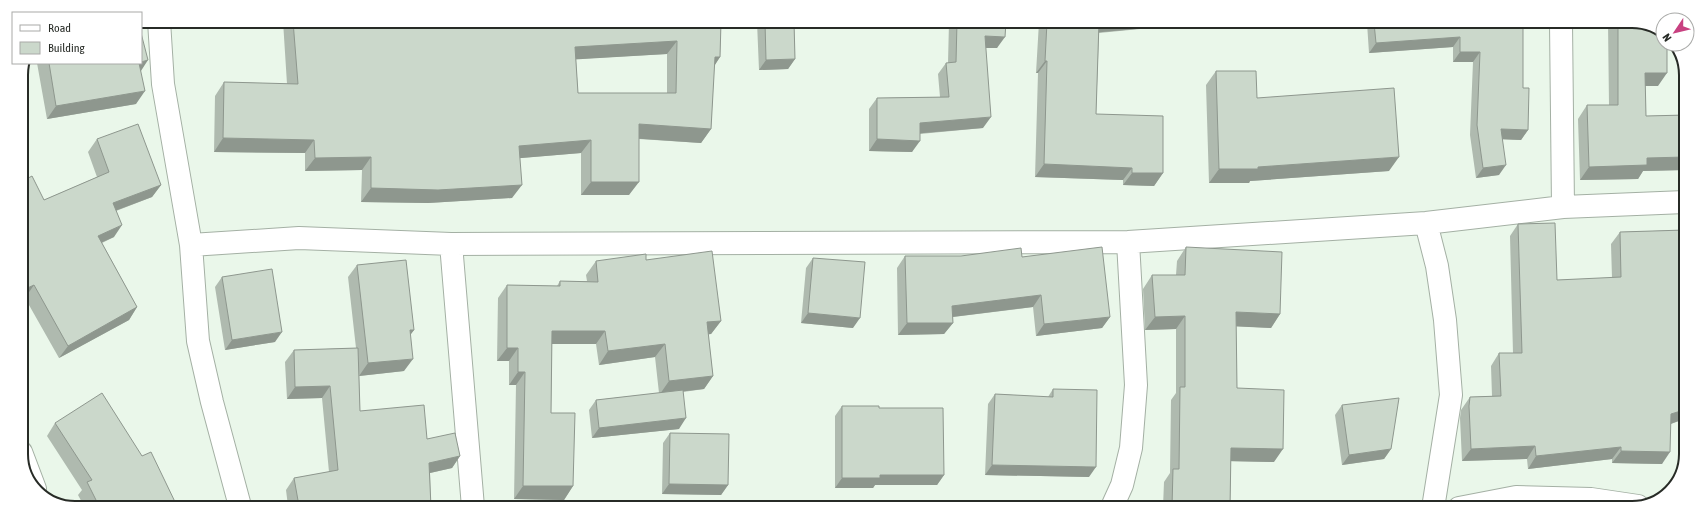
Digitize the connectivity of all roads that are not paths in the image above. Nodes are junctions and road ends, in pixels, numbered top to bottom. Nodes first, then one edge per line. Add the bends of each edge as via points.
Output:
1 (159, 28) edge
2 (1561, 28) edge
3 (1679, 202) edge
4 (1563, 207) junction
5 (1426, 223) junction
6 (1128, 242) junction
7 (451, 244) junction
8 (191, 245) junction
9 (239, 501) edge
10 (472, 501) edge
11 (1116, 501) edge
12 (1433, 501) edge
13 (1495, 501) edge
14 (1604, 501) edge

1 - 8 street via 163,84
2 - 4 street
3 - 4 street
4 - 5 street
5 - 6 street
5 - 12 street via 1437,266 1445,320 1451,396
6 - 7 street
6 - 11 street via 1136,385 1131,448
7 - 8 street via 299,238
7 - 10 street
8 - 9 street via 198,341
13 - 14 street via 1516,497

